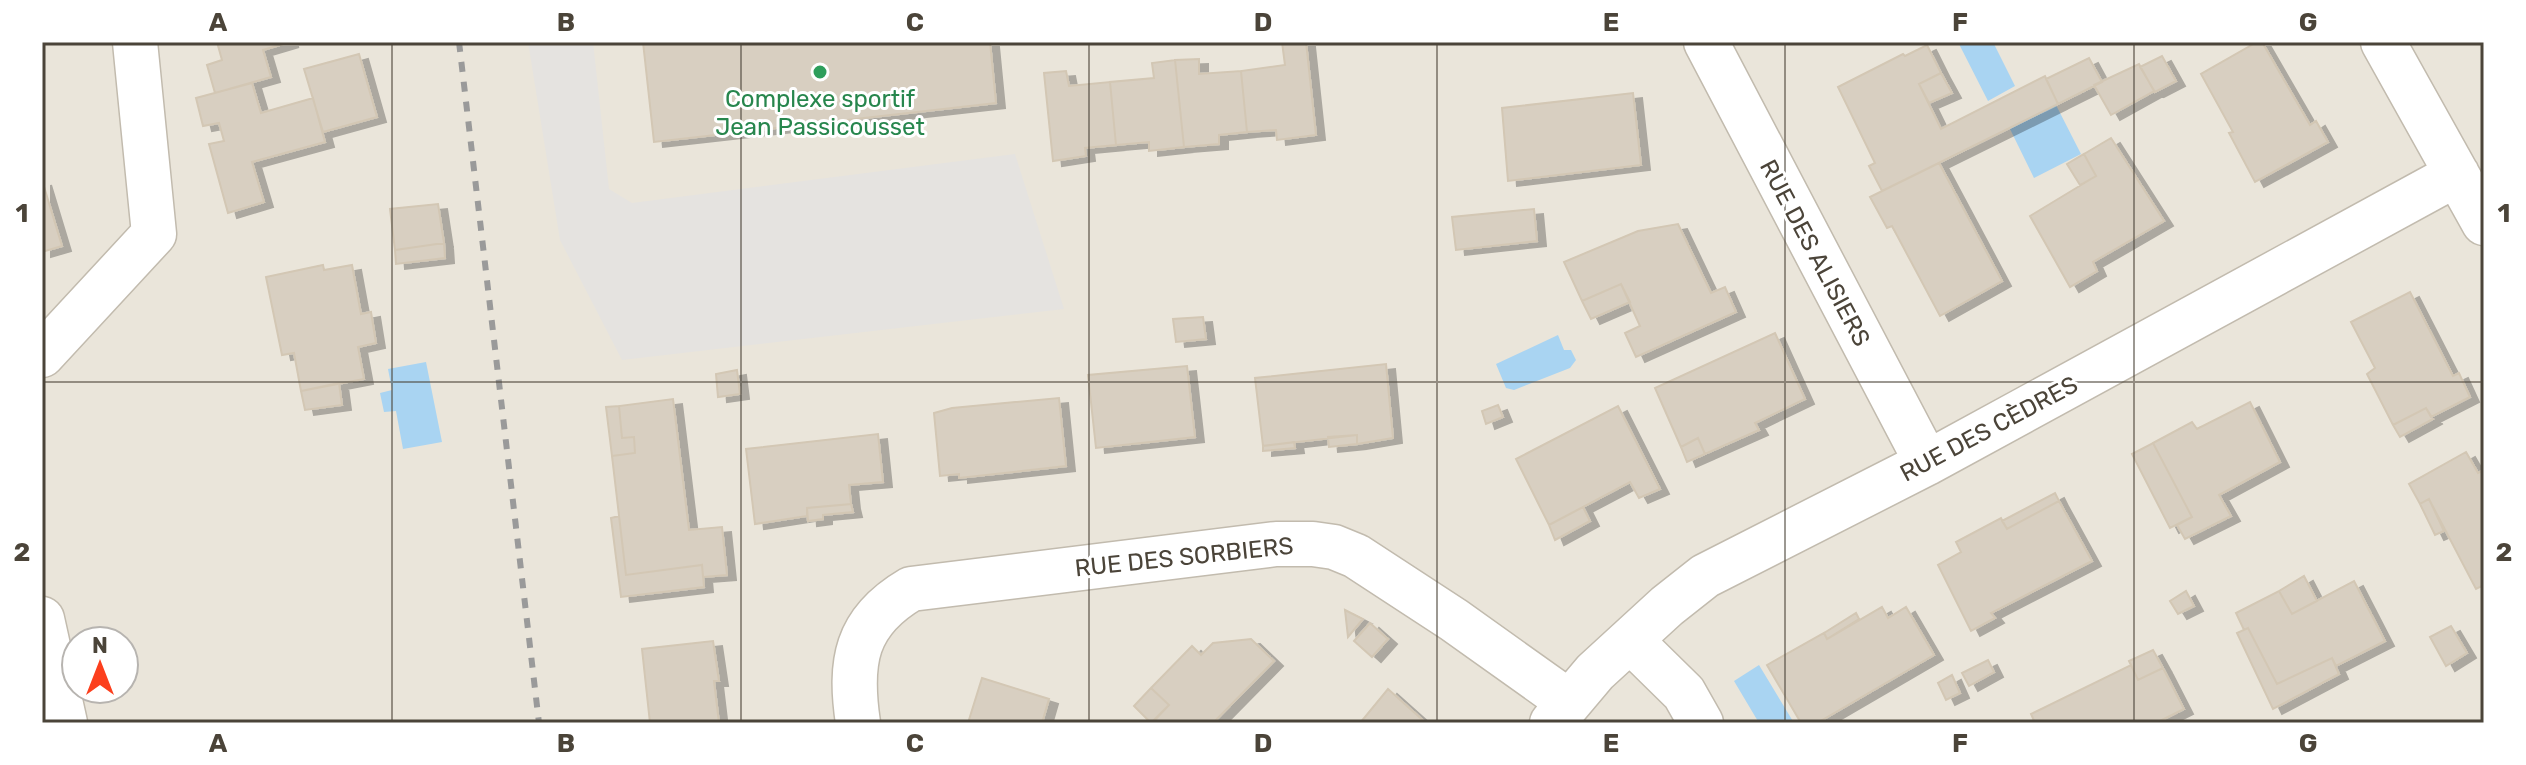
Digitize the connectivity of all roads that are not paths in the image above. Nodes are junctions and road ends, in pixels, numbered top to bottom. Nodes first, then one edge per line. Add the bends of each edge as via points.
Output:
1 (135, 42) edge
2 (1706, 42) edge
3 (2383, 42) edge
4 (2457, 174) junction
5 (2484, 223) edge
6 (42, 355) edge
7 (1927, 463) junction
8 (42, 619) edge
9 (1630, 640) junction
10 (1560, 712) edge
11 (65, 723) edge
12 (858, 723) edge
13 (1701, 723) edge

1 - 6 street via 154,234
2 - 7 street, RUE DES ALISIERS
3 - 4 street
4 - 5 street
4 - 7 street, RUE DES CÈDRES
7 - 9 street, RUE DES CÈDRES via 1705,576
8 - 11 street
9 - 10 street, RUE DES CÈDRES
9 - 13 street via 1684,693
10 - 12 street, RUE DES SORBIERS via 1454,620 1356,556 1334,547 1276,544 911,589 870,623 860,643 854,695

